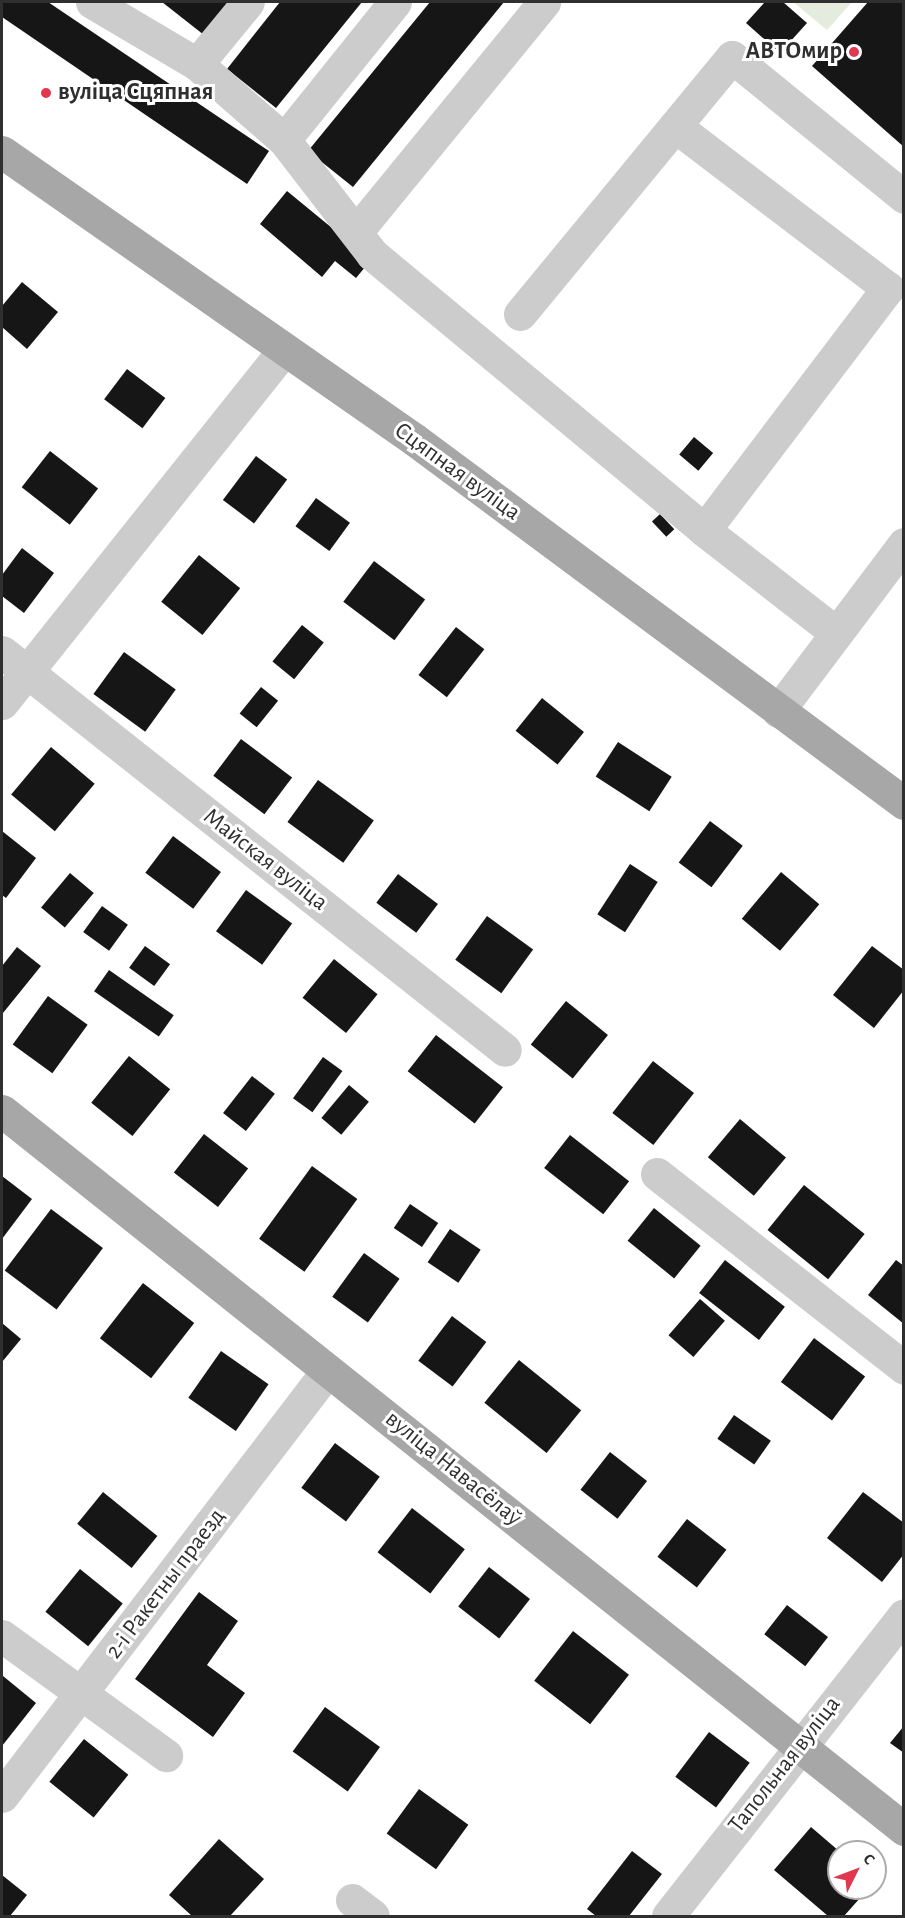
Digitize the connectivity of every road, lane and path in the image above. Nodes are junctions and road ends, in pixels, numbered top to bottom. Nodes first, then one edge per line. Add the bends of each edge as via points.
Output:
1 (248, 2) edge
2 (395, 2) edge
3 (544, 2) edge
4 (110, 6) edge
5 (197, 64) junction
6 (675, 126) junction
7 (284, 140) junction
8 (2, 152) edge
9 (903, 197) edge
10 (356, 232) junction
11 (520, 314) dead end
12 (282, 352) junction
13 (704, 530) junction
14 (903, 544) edge
15 (835, 632) junction
16 (13, 661) edge
17 (2, 703) edge
18 (778, 711) junction
19 (903, 803) edge
20 (505, 1050) dead end
21 (2, 1111) edge
22 (657, 1174) dead end
23 (903, 1368) edge
24 (328, 1370) junction
25 (903, 1615) edge
26 (2, 1636) edge
27 (85, 1692) junction
28 (799, 1747) junction
29 (166, 1755) dead end
30 (2, 1796) edge
31 (903, 1828) edge
32 (668, 1917) edge

1 - 5 street
2 - 7 street
3 - 10 street
4 - 5 street
5 - 7 street
6 - 9 street via 732,57
6 - 11 street
6 - 13 street via 888,288
7 - 10 street
8 - 12 main road, Сцяпная вуліца
10 - 13 street via 372,254
12 - 16 street
12 - 18 main road, Сцяпная вуліца via 414,440
13 - 15 street
14 - 15 street
15 - 18 street
16 - 17 street
16 - 20 street, Майская вуліца
18 - 19 main road, Сцяпная вуліца
21 - 24 main road, вуліца Навасёлаў
22 - 23 street
24 - 27 street, 2-і Ракетны праезд
24 - 28 main road, вуліца Навасёлаў
25 - 28 street, Тапольная вуліца
26 - 27 street
27 - 29 street
27 - 30 street, 2-і Ракетны праезд
28 - 31 main road, вуліца Навасёлаў
28 - 32 street, Тапольная вуліца

